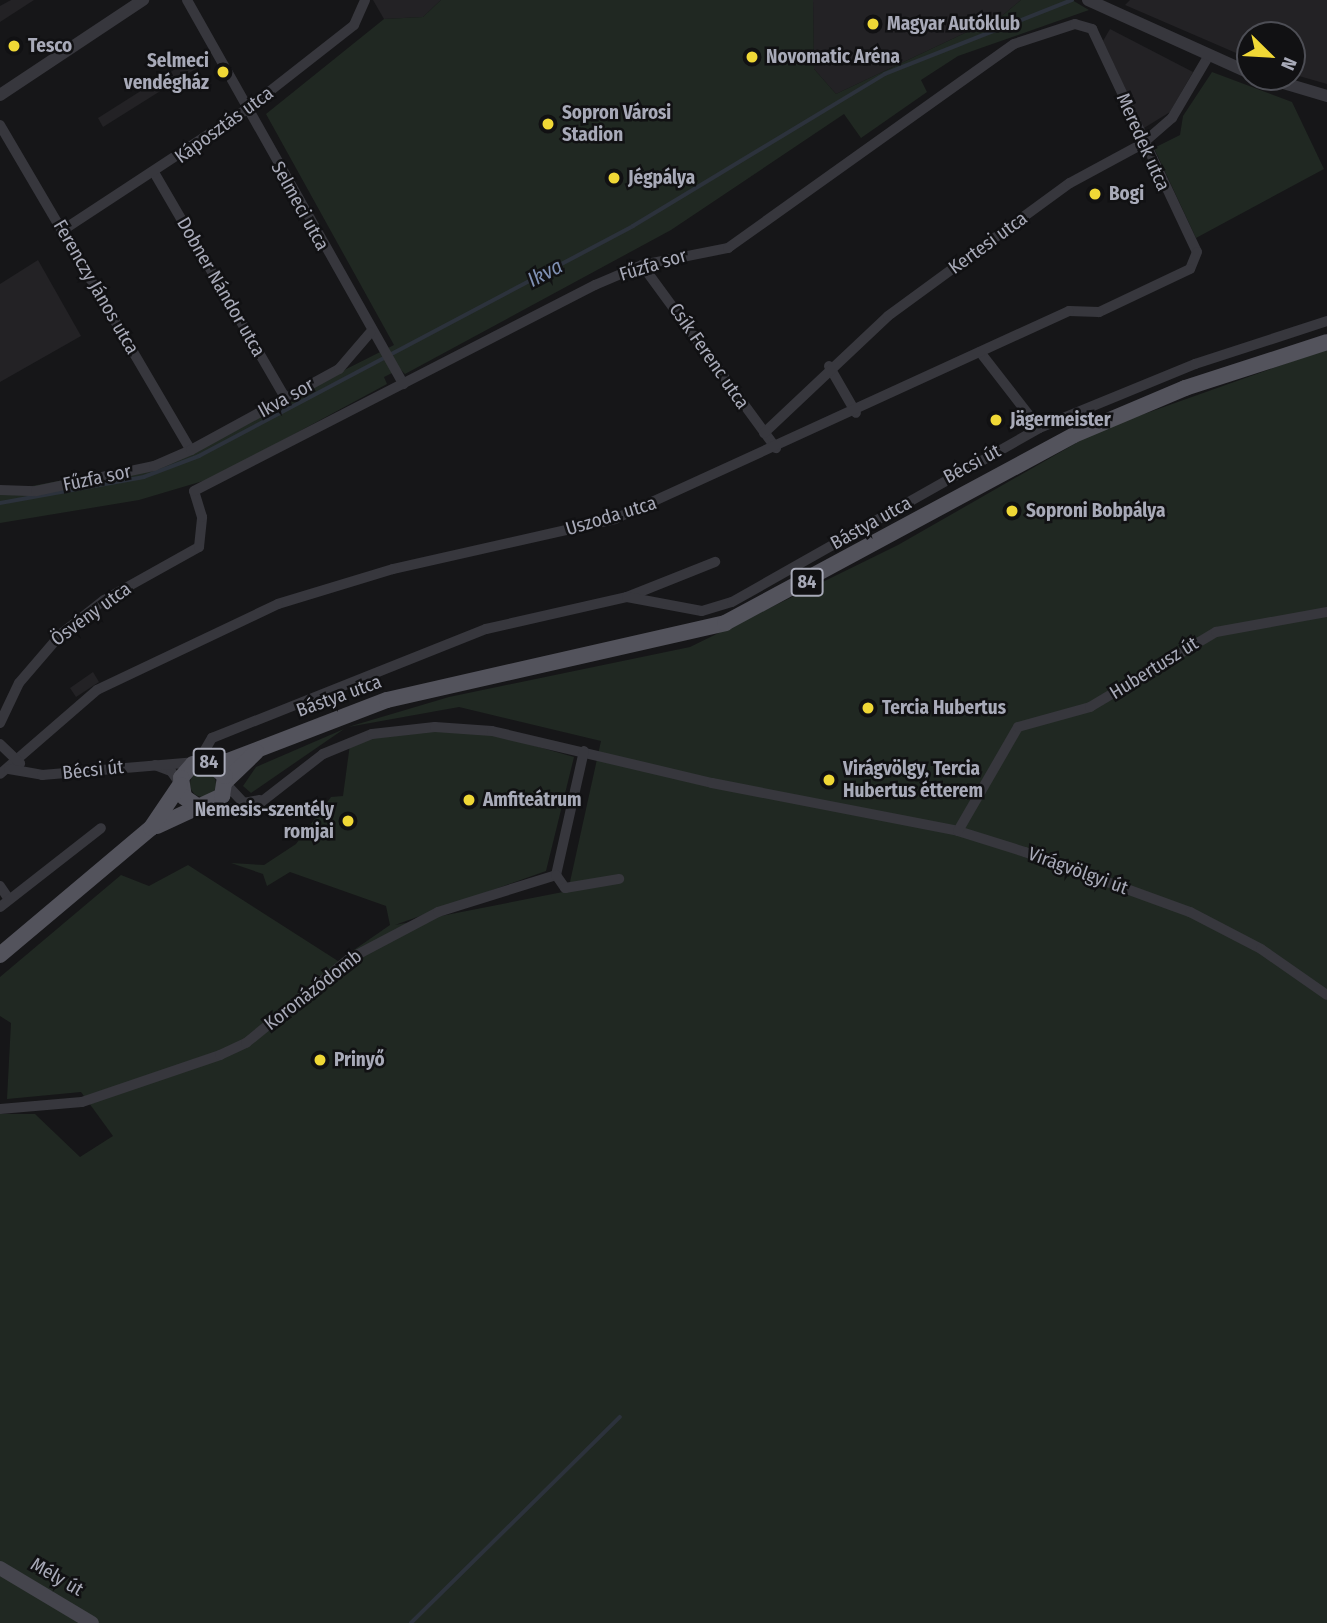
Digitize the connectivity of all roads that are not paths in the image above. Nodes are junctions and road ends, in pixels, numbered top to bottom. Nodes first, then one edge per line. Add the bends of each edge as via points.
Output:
1 (143, 0) edge
2 (153, 0) edge
3 (179, 0) edge
4 (187, 0) edge
5 (365, 0) edge
6 (1088, 0) edge
7 (121, 16) junction
8 (201, 26) junction
9 (1092, 29) joint
10 (1208, 57) junction
11 (42, 66) junction
12 (1236, 68) edge
13 (0, 83) edge
14 (1306, 90) edge
15 (0, 95) edge
16 (1327, 96) edge
17 (247, 110) junction
18 (0, 125) edge
19 (1142, 144) junction
20 (155, 174) junction
21 (63, 230) junction
22 (1197, 252) joint
23 (642, 265) junction
24 (1327, 321) edge
25 (370, 333) junction
26 (1327, 342) edge
27 (980, 352) junction
28 (830, 366) junction
29 (403, 384) junction
30 (286, 399) junction
31 (856, 413) junction
32 (1040, 428) junction
33 (764, 433) junction
34 (776, 449) junction
35 (191, 450) junction
36 (0, 490) edge
37 (194, 491) joint
38 (715, 562) dead end
39 (628, 597) junction
40 (1327, 612) edge
41 (0, 723) edge
42 (0, 744) edge
43 (261, 748) junction
44 (584, 751) junction
45 (16, 760) junction
46 (200, 762) junction
47 (150, 765) junction
48 (4, 771) edge
49 (36, 774) junction
50 (226, 783) junction
51 (180, 785) junction
52 (272, 793) junction
53 (201, 806) junction
54 (101, 828) dead end
55 (151, 828) junction
56 (958, 831) junction
57 (556, 875) junction
58 (619, 879) dead end
59 (0, 886) edge
60 (8, 898) junction
61 (0, 907) edge
62 (0, 955) edge
63 (1327, 995) edge
64 (0, 1109) edge
65 (0, 1568) edge
66 (92, 1623) edge

1 - 7 street
2 - 7 street
3 - 8 street, Selmeci utca
4 - 8 street, Selmeci utca
5 - 17 street, Káposztás utca via 354,25
6 - 10 street
7 - 11 street
8 - 17 street, Selmeci utca
9 - 19 street, Meredek utca
9 - 23 street, Fűzfa sor via 1075,24 1014,44 728,248
10 - 12 street
10 - 19 street, Kertesi utca via 1172,118
11 - 13 street
11 - 15 street
14 - 16 street
17 - 20 street, Káposztás utca
17 - 25 street, Selmeci utca
18 - 21 street, Ferenczy János utca
19 - 22 street, Meredek utca
19 - 28 street, Kertesi utca via 1070,183
20 - 21 street, Káposztás utca
20 - 30 street, Dobner Nándor utca
21 - 35 street, Ferenczy János utca
22 - 27 street, Uszoda utca via 1190,269 1099,312 1069,311
23 - 29 street, Fűzfa sor
23 - 33 street, Csík Ferenc utca
24 - 32 street, Bécsi út via 1184,369
25 - 29 street, Selmeci utca
25 - 30 street, Ikva sor via 339,369
26 - 43 main road, Bástya utca / 84 via 1185,388 1074,435 725,623 387,700
27 - 31 street, Uszoda utca
27 - 32 street
28 - 31 street
28 - 33 street, Kertesi utca
29 - 37 street, Fűzfa sor
30 - 35 street, Ikva sor
31 - 34 street, Uszoda utca
32 - 39 street, Bécsi út via 732,602 702,611
33 - 34 street, Csík Ferenc utca
34 - 45 street, Uszoda utca via 615,519 393,569 278,604 97,690
35 - 36 street, Fűzfa sor via 154,466 36,491
37 - 41 street, Ösvény utca via 204,540 188,559 104,600 54,640 19,683
38 - 39 street, Bécsi út
39 - 46 street, Bécsi út via 485,629 420,652 212,738
40 - 56 street, Hubertusz út via 1216,632 1090,707 1018,727
42 - 45 street
43 - 46 main road, Bástya utca / 84
43 - 50 main road, Bástya utca / 84
44 - 52 street, Virágvölgyi út via 471,727 402,729 339,747
44 - 56 street, Virágvölgyi út
44 - 57 street
45 - 48 street, Bécsi út
45 - 49 street, Bécsi út
46 - 47 street, Bécsi út
46 - 50 main road, 84
46 - 51 main road, 84
47 - 49 street, Bécsi út
47 - 51 street, Bécsi út via 171,771
48 - 49 street, Bécsi út
50 - 52 street via 244,803
50 - 53 main road, 84 via 220,800
51 - 53 main road, 84
51 - 55 main road, 84
52 - 53 street, Virágvölgyi út via 240,812
53 - 55 main road, 84
54 - 60 street
55 - 62 main road, 84
56 - 63 street, Virágvölgyi út via 1190,912 1261,949
57 - 58 street via 565,888
57 - 64 street, Koronázódomb via 390,934 220,1055 82,1102
59 - 60 street
60 - 61 street
65 - 66 main road, Mély út

